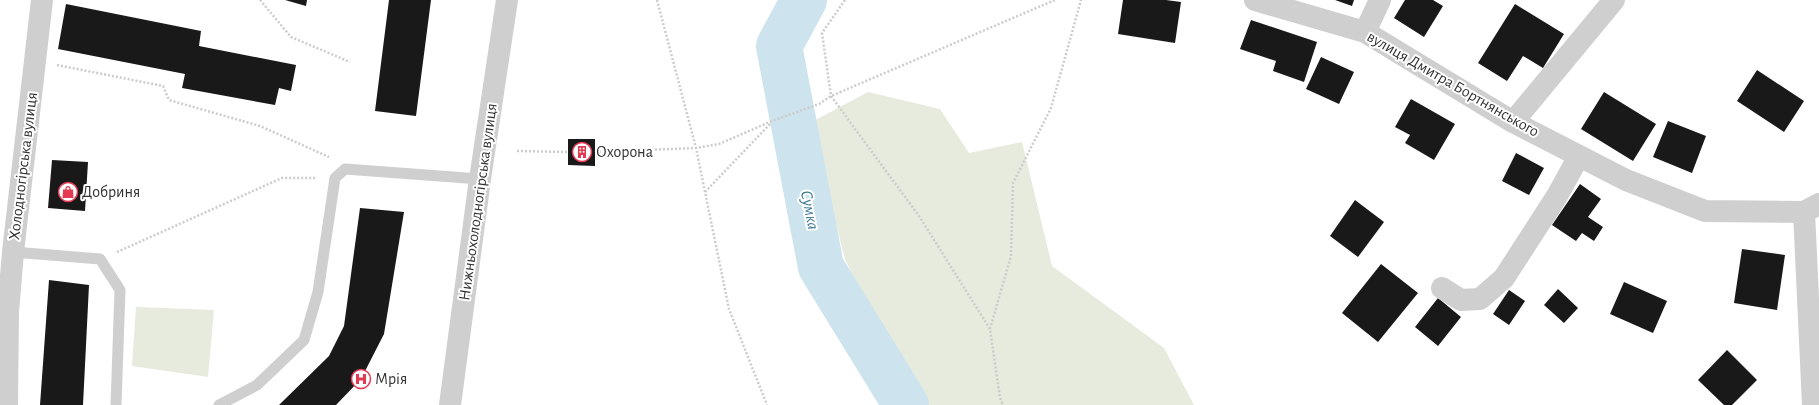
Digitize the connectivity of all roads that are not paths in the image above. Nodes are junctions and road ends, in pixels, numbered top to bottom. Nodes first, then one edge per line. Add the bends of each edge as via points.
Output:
1 (42, 0) edge
2 (507, 0) edge
3 (1256, 0) edge
4 (1380, 0) edge
5 (1614, 0) edge
6 (1365, 32) junction
7 (1513, 122) junction
8 (1579, 156) junction
9 (480, 179) junction
10 (1812, 208) edge
11 (12, 252) junction
12 (1442, 288) dead end
13 (4, 312) edge
14 (7, 405) edge
15 (116, 405) edge
16 (219, 405) edge
17 (450, 405) edge
18 (1813, 405) edge

1 - 11 street, Холодногірська вулиця
2 - 9 street, Нижньохолодногірська вулиця
3 - 6 street, вулиця Дмитра Бортнянського
4 - 6 street
5 - 7 street
6 - 7 street, вулиця Дмитра Бортнянського
7 - 8 street, вулиця Дмитра Бортнянського
8 - 10 street, вулиця Дмитра Бортнянського via 1626,180 1705,211
8 - 12 street via 1557,196 1504,278 1480,299 1461,300
9 - 16 lane via 344,169 335,178 318,292 304,340 257,385
9 - 17 street, Нижньохолодногірська вулиця
10 - 18 street
11 - 13 street, Холодногірська вулиця
11 - 15 lane via 100,259 120,290
13 - 14 street, Холодногірська вулиця

